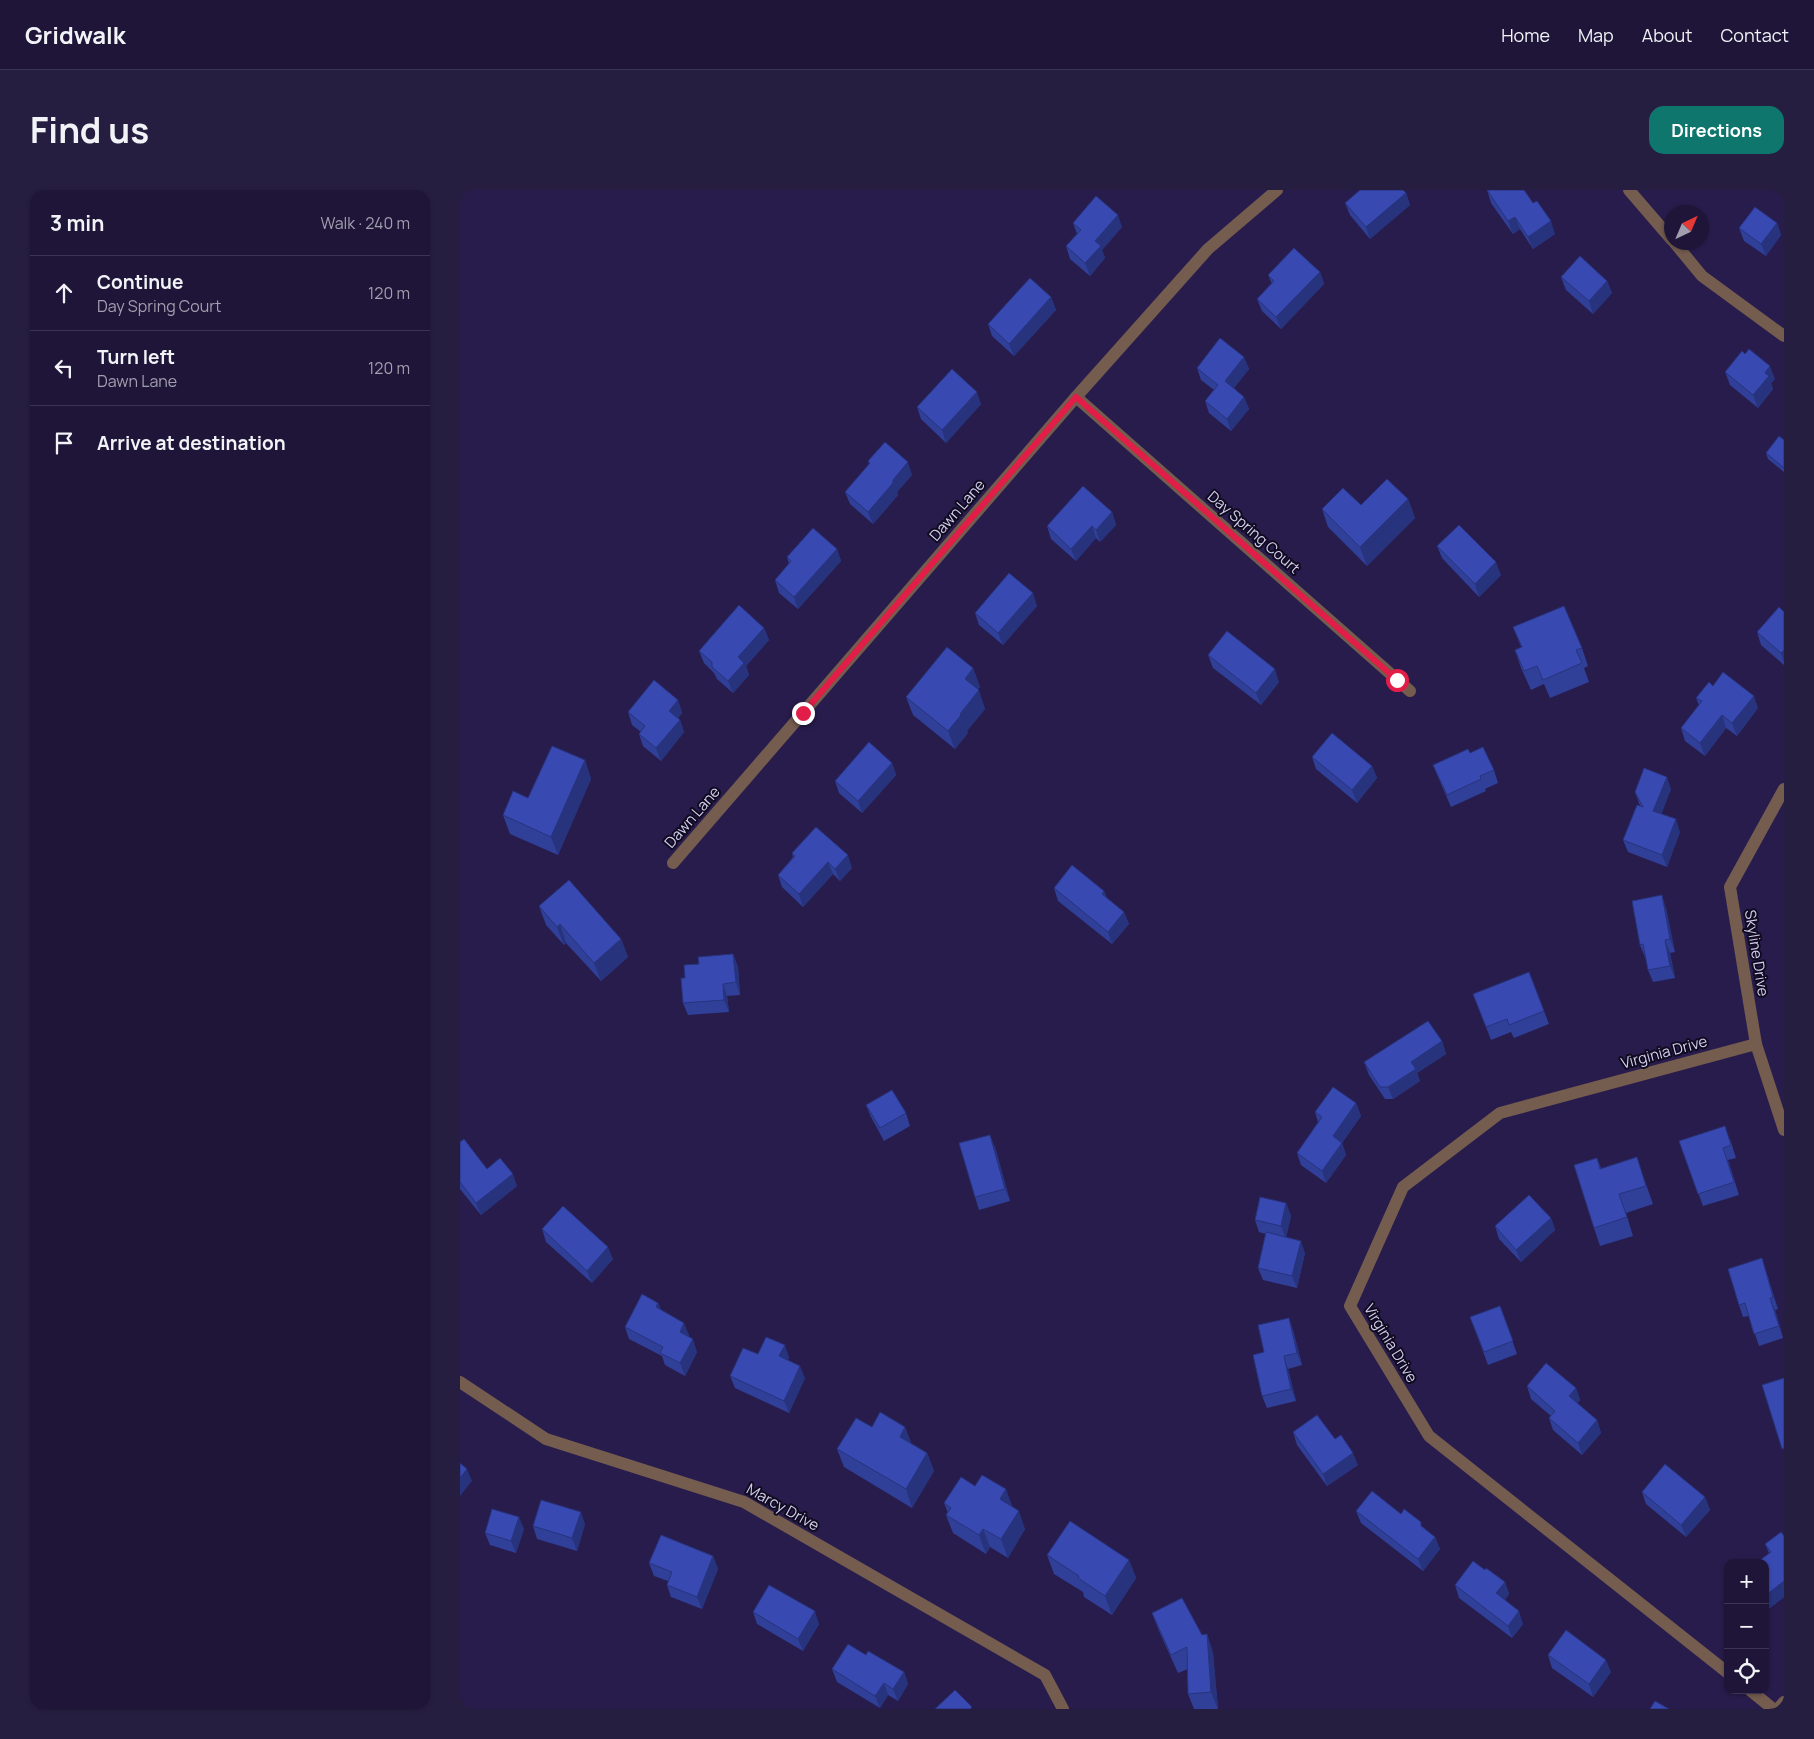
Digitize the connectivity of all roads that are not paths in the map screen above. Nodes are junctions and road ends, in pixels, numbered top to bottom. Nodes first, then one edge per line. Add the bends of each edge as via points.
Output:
1 (1277, 190) edge
2 (1629, 190) edge
3 (1664, 232) edge
4 (1680, 250) edge
5 (1784, 336) edge
6 (1076, 397) junction
7 (1410, 691) dead end
8 (1784, 789) edge
9 (673, 864) dead end
10 (1756, 1044) junction
11 (1784, 1130) edge
12 (460, 1382) edge
13 (1724, 1670) edge
14 (1755, 1694) edge
15 (1784, 1702) edge
16 (1062, 1709) edge
17 (1773, 1709) edge
18 (1778, 1709) edge

1 - 6 street, Dawn Lane via 1208,249
2 - 3 street
4 - 5 street via 1702,276
6 - 7 street, Day Spring Court
6 - 9 street, Dawn Lane
8 - 10 street, Skyline Drive via 1730,887
10 - 11 street, Skyline Drive
10 - 13 street, Virginia Drive via 1500,1113 1403,1187 1350,1306 1429,1436
12 - 16 street, Marcy Drive via 546,1439 744,1502 1045,1675
14 - 17 street
15 - 18 street

